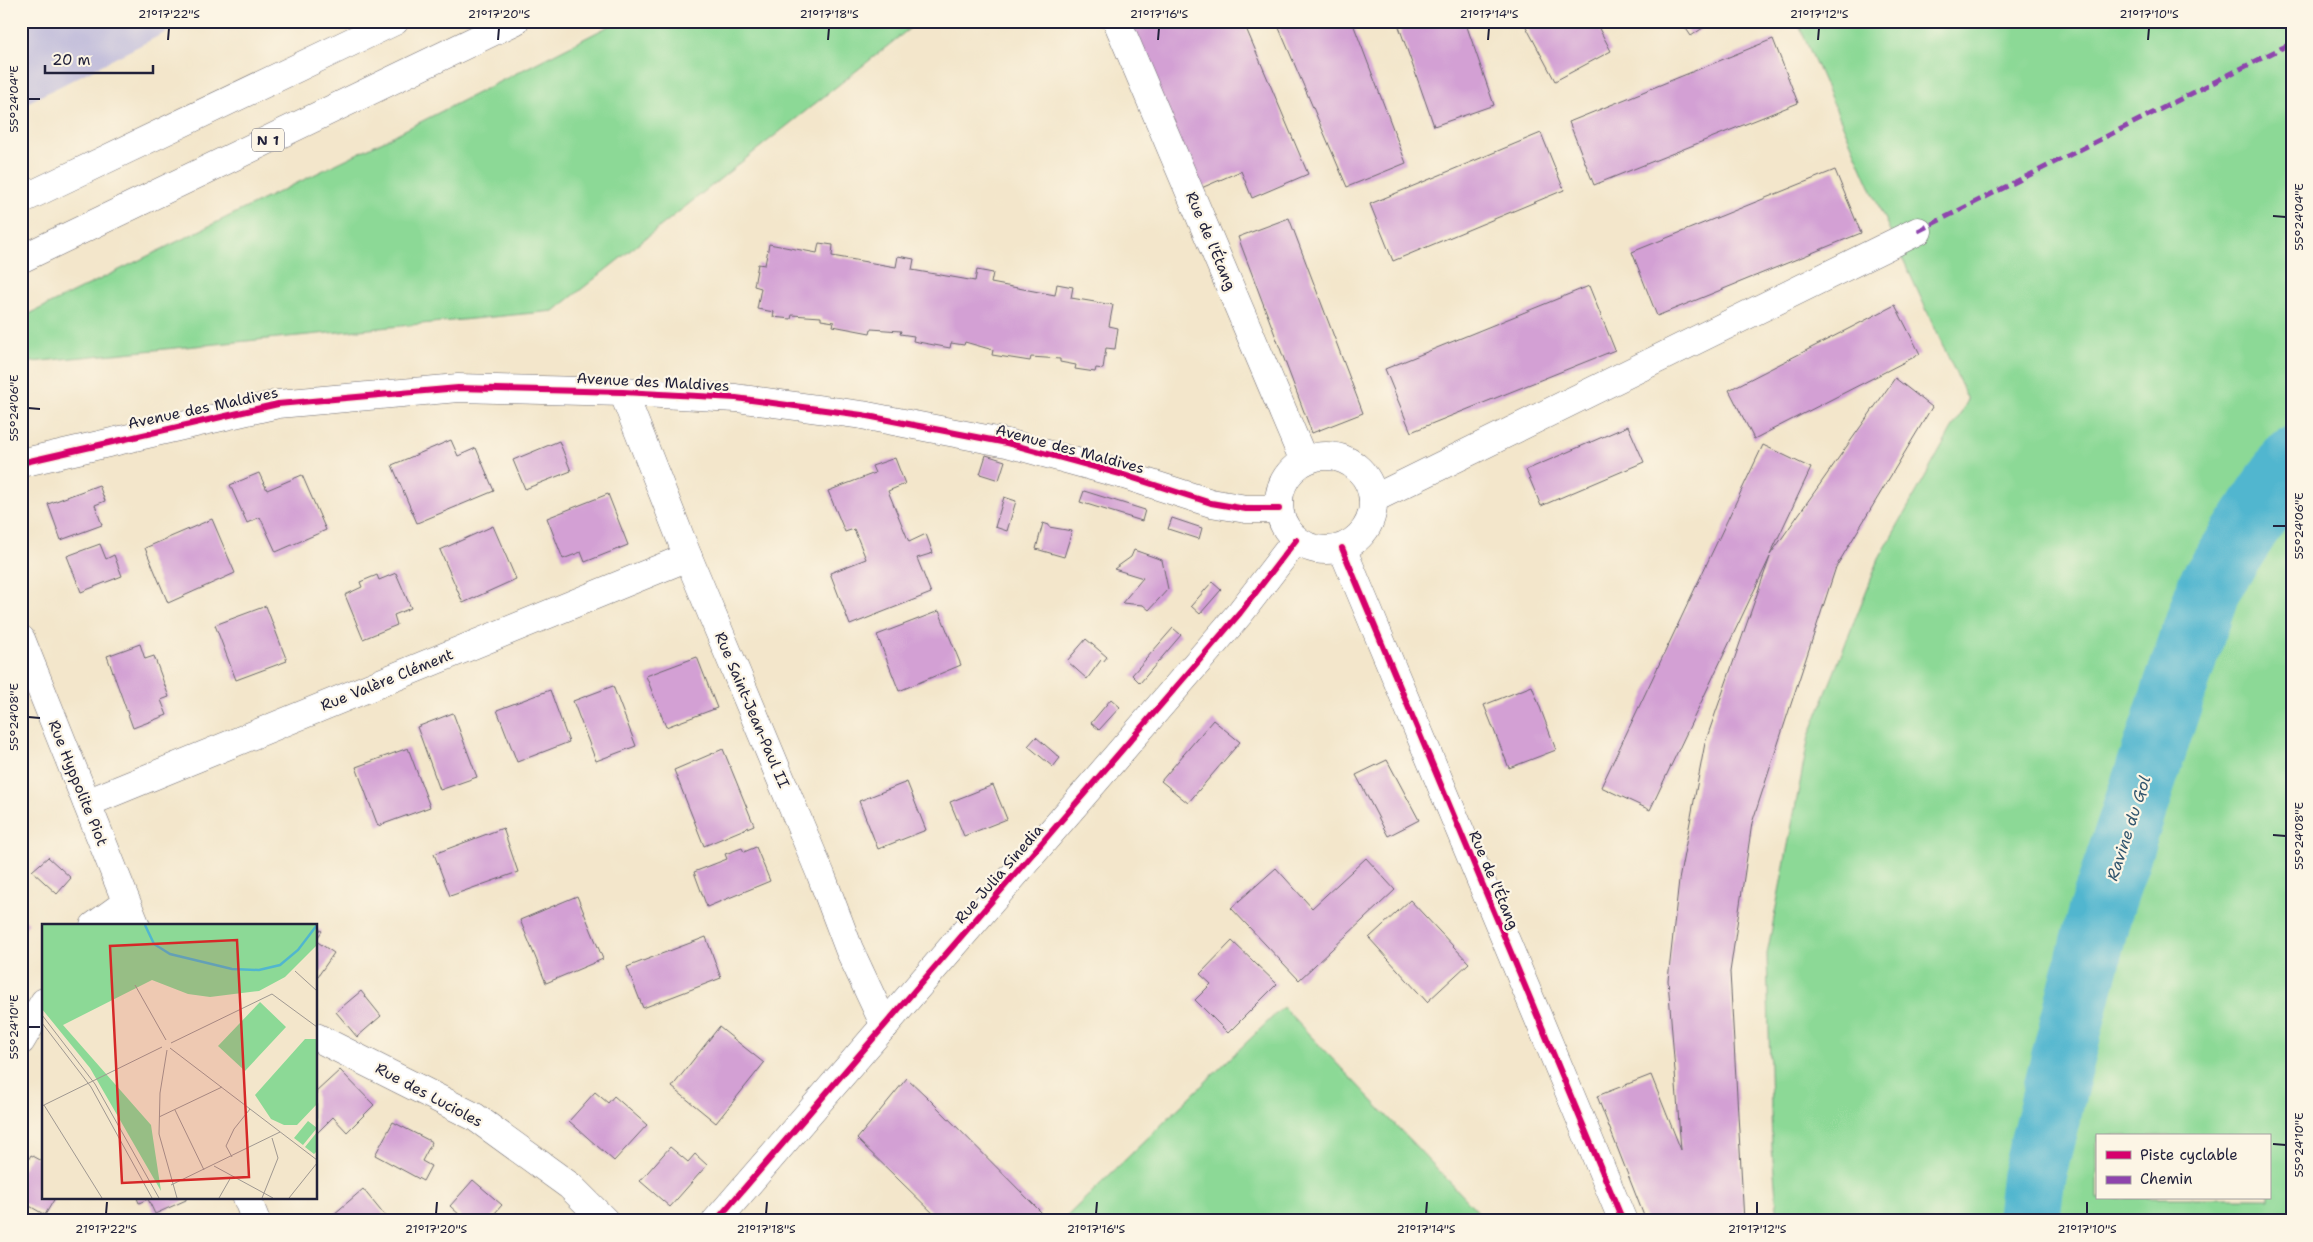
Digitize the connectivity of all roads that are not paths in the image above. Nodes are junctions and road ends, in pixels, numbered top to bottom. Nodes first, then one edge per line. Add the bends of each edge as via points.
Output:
1 (395, 21) edge
2 (515, 21) edge
3 (1117, 21) edge
4 (21, 200) edge
5 (1918, 231) dead end
6 (21, 259) edge
7 (623, 392) junction
8 (1304, 461) junction
9 (21, 463) edge
10 (1373, 499) junction
11 (1279, 510) junction
12 (1296, 540) junction
13 (1342, 548) junction
14 (688, 557) junction
15 (21, 639) edge
16 (87, 803) junction
17 (131, 915) edge
18 (97, 924) edge
19 (42, 1005) edge
20 (885, 1026) junction
21 (318, 1038) edge
22 (21, 1041) edge
23 (248, 1200) edge
24 (256, 1221) edge
25 (605, 1221) edge
26 (716, 1221) edge
27 (1623, 1221) edge

1 - 4 main road
2 - 6 main road, N 1
3 - 8 main road, Rue de l'Étang
5 - 10 main road
7 - 9 main road, Avenue des Maldives via 458,388 278,404
7 - 11 main road, Avenue des Maldives via 736,398 882,418 1007,444 1124,475 1211,503 1246,510
7 - 14 main road, Rue Saint-Jean-Paul II
8 - 10 main road via 1322,456 1354,464 1367,478
8 - 11 main road via 1288,475 1280,492
10 - 13 main road via 1371,519 1359,538
11 - 12 main road via 1285,527
12 - 13 main road via 1326,552
12 - 20 main road, Rue Julia Sinedia via 1240,613
13 - 27 main road, Rue de l'Étang
14 - 16 main road, Rue Valère Clément
14 - 20 main road, Rue Saint-Jean-Paul II via 849,948
15 - 16 main road, Rue Hyppolite Piot
16 - 17 main road, Rue Hyppolite Piot
17 - 18 main road via 116,910
19 - 22 main road
20 - 26 main road, Rue Julia Sinedia
21 - 25 main road, Rue des Lucioles via 475,1116 570,1186
23 - 24 main road

